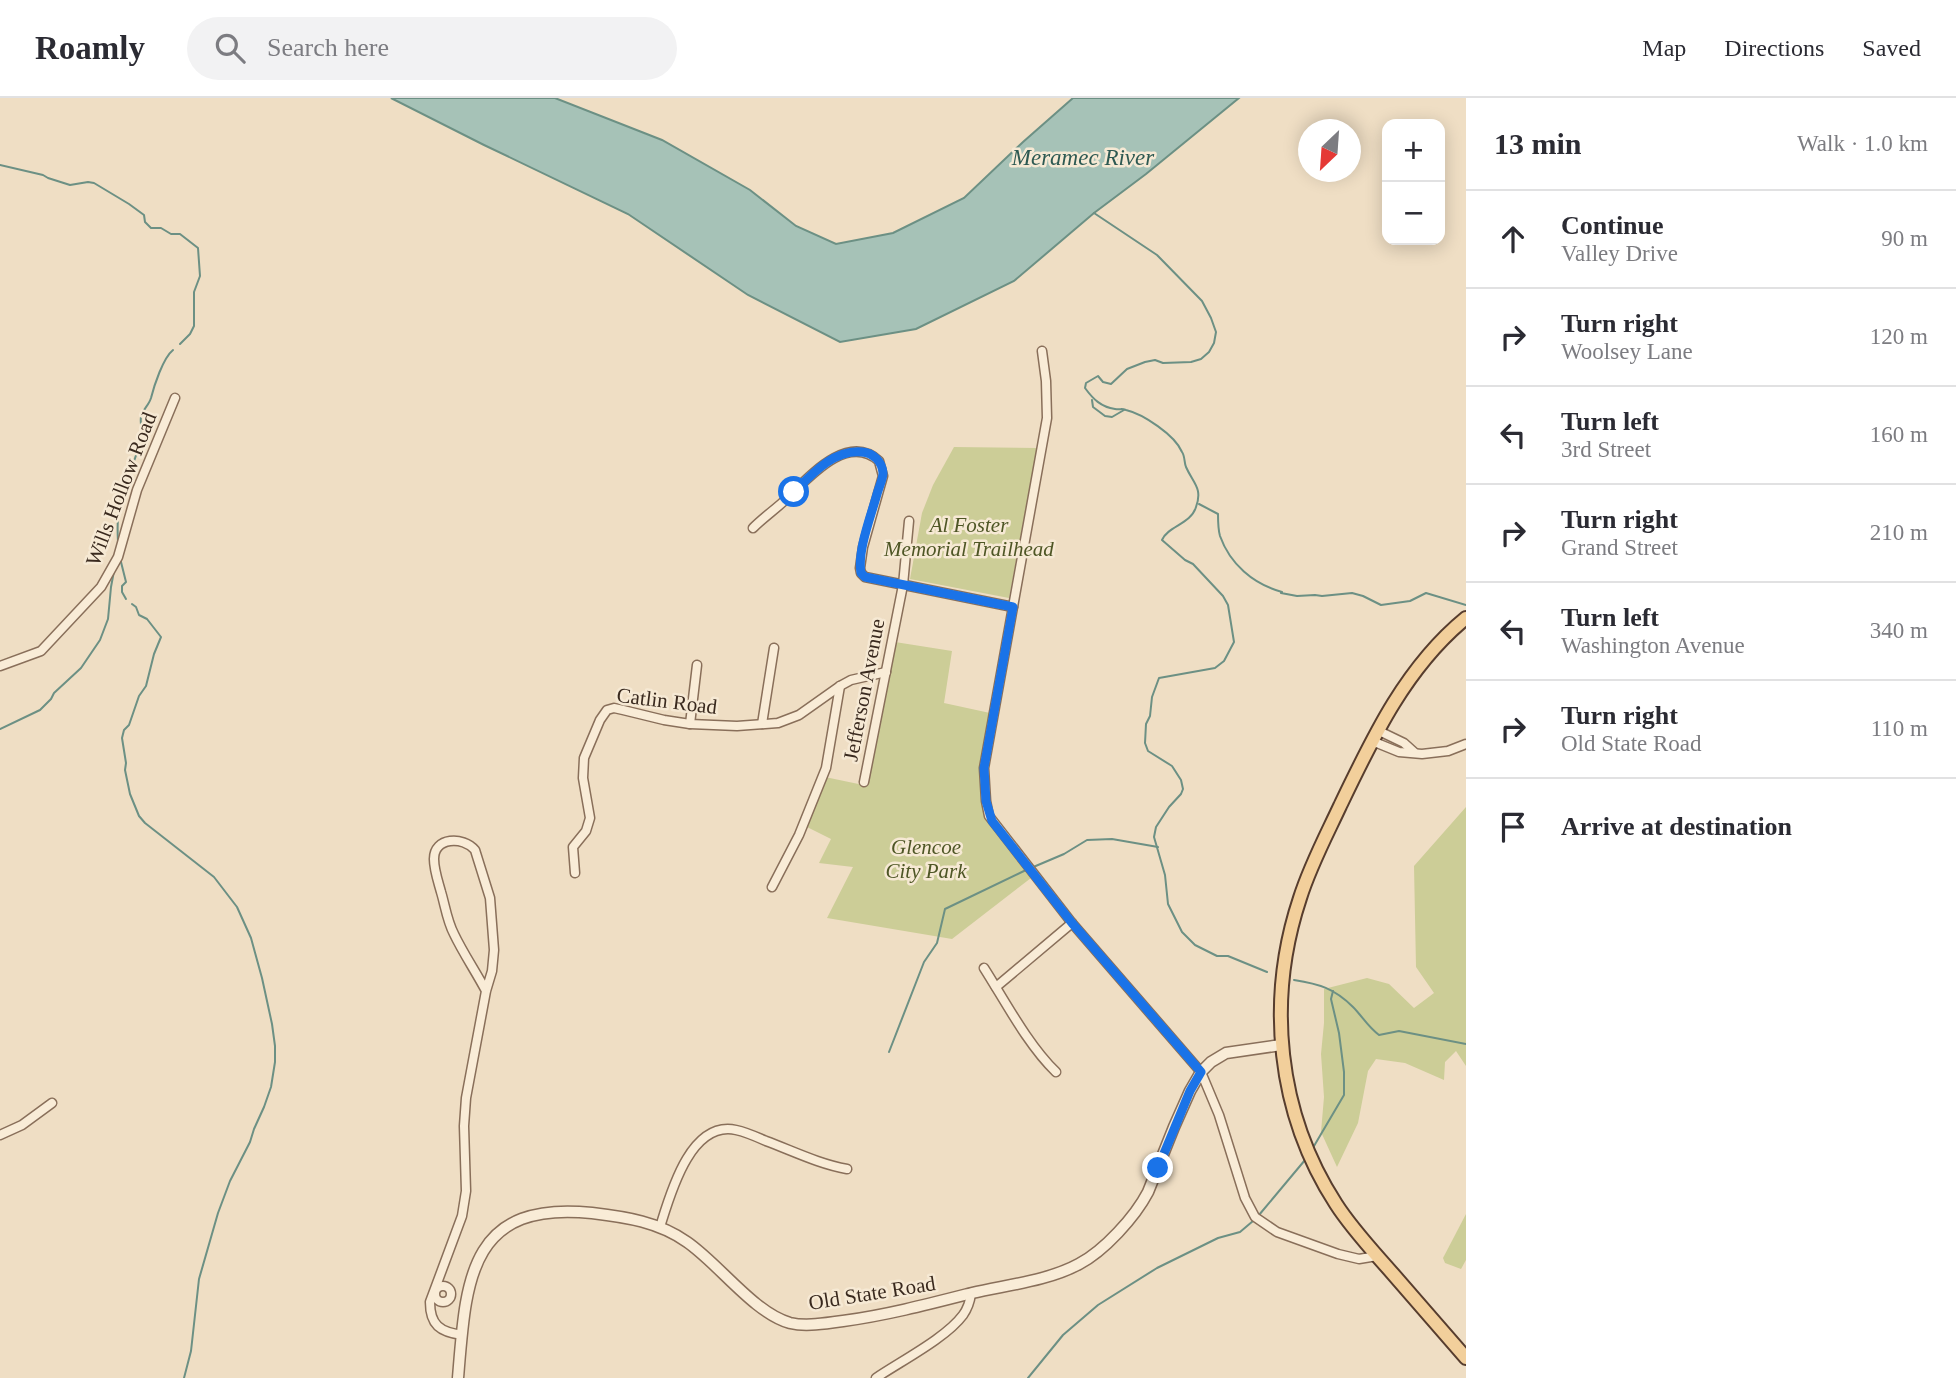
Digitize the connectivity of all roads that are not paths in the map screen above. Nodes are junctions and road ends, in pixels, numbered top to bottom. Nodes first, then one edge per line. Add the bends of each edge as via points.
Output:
1 (1042, 351) dead end
2 (175, 398) dead end
3 (909, 521) dead end
4 (753, 527) dead end
5 (903, 586) junction
6 (1013, 607) junction
7 (1466, 618) edge
8 (774, 648) dead end
9 (697, 665) dead end
10 (0, 666) edge
11 (886, 672) junction
12 (839, 686) junction
13 (690, 724) junction
14 (762, 724) junction
15 (1375, 736) junction
16 (1466, 744) edge
17 (864, 782) dead end
18 (575, 873) dead end
19 (772, 887) dead end
20 (1072, 923) junction
21 (493, 966) junction
22 (984, 968) dead end
23 (475, 971) junction
24 (996, 987) junction
25 (486, 991) junction
26 (1281, 1045) junction
27 (1056, 1072) dead end
28 (1201, 1072) junction
29 (52, 1103) dead end
30 (0, 1135) edge
31 (847, 1170) dead end
32 (660, 1227) junction
33 (1377, 1256) junction
34 (443, 1270) junction
35 (449, 1288) junction
36 (971, 1294) junction
37 (445, 1302) junction
38 (457, 1334) junction
39 (1466, 1358) edge
40 (458, 1378) edge
41 (876, 1378) edge

1 - 6 street via 1047,418
2 - 10 street, Wills Hollow Road via 137,490 118,557 101,587 41,651
3 - 5 street, Jefferson Avenue
4 - 5 street via 820,466 849,453 867,453 879,461 883,477 863,547 861,573
5 - 6 street
5 - 11 street, Jefferson Avenue
6 - 20 street via 984,768 988,811
7 - 15 main road via 1414,673
8 - 14 street
9 - 13 street
11 - 12 street, Catlin Road
11 - 17 street, Jefferson Avenue
12 - 14 street, Catlin Road via 799,715
12 - 19 street via 826,768
13 - 14 street, Catlin Road
13 - 18 street, Catlin Road via 614,708 604,713 583,764 590,818 573,847
15 - 16 street via 1399,752 1433,753
15 - 26 main road via 1300,897 1282,977
20 - 24 street
20 - 28 street
21 - 23 street
21 - 23 street via 491,898 479,860 470,844 460,839 445,842 434,857 437,875 453,932
21 - 25 street
22 - 24 street
23 - 25 street
24 - 27 street
25 - 34 street via 466,1098 466,1191
26 - 28 street, Old State Road via 1226,1053
26 - 33 main road via 1294,1112 1315,1167 1342,1212
28 - 33 street via 1255,1217 1277,1232 1338,1254 1359,1259
28 - 36 street, Old State Road via 1144,1200 1117,1232 1088,1259 1062,1272
29 - 30 street
31 - 32 street via 737,1130 718,1131 688,1156
32 - 36 street, Old State Road via 694,1247 766,1311 790,1323 822,1324 883,1315
32 - 38 street, Old State Road via 624,1217 570,1211 534,1214 506,1226 488,1243 474,1269
33 - 39 main road
34 - 35 street
34 - 38 street via 430,1308 440,1329
35 - 37 street via 451,1297
35 - 37 street via 442,1286 435,1293
36 - 41 street via 959,1320
37 - 38 street via 438,1308 440,1324
38 - 40 street, Old State Road

